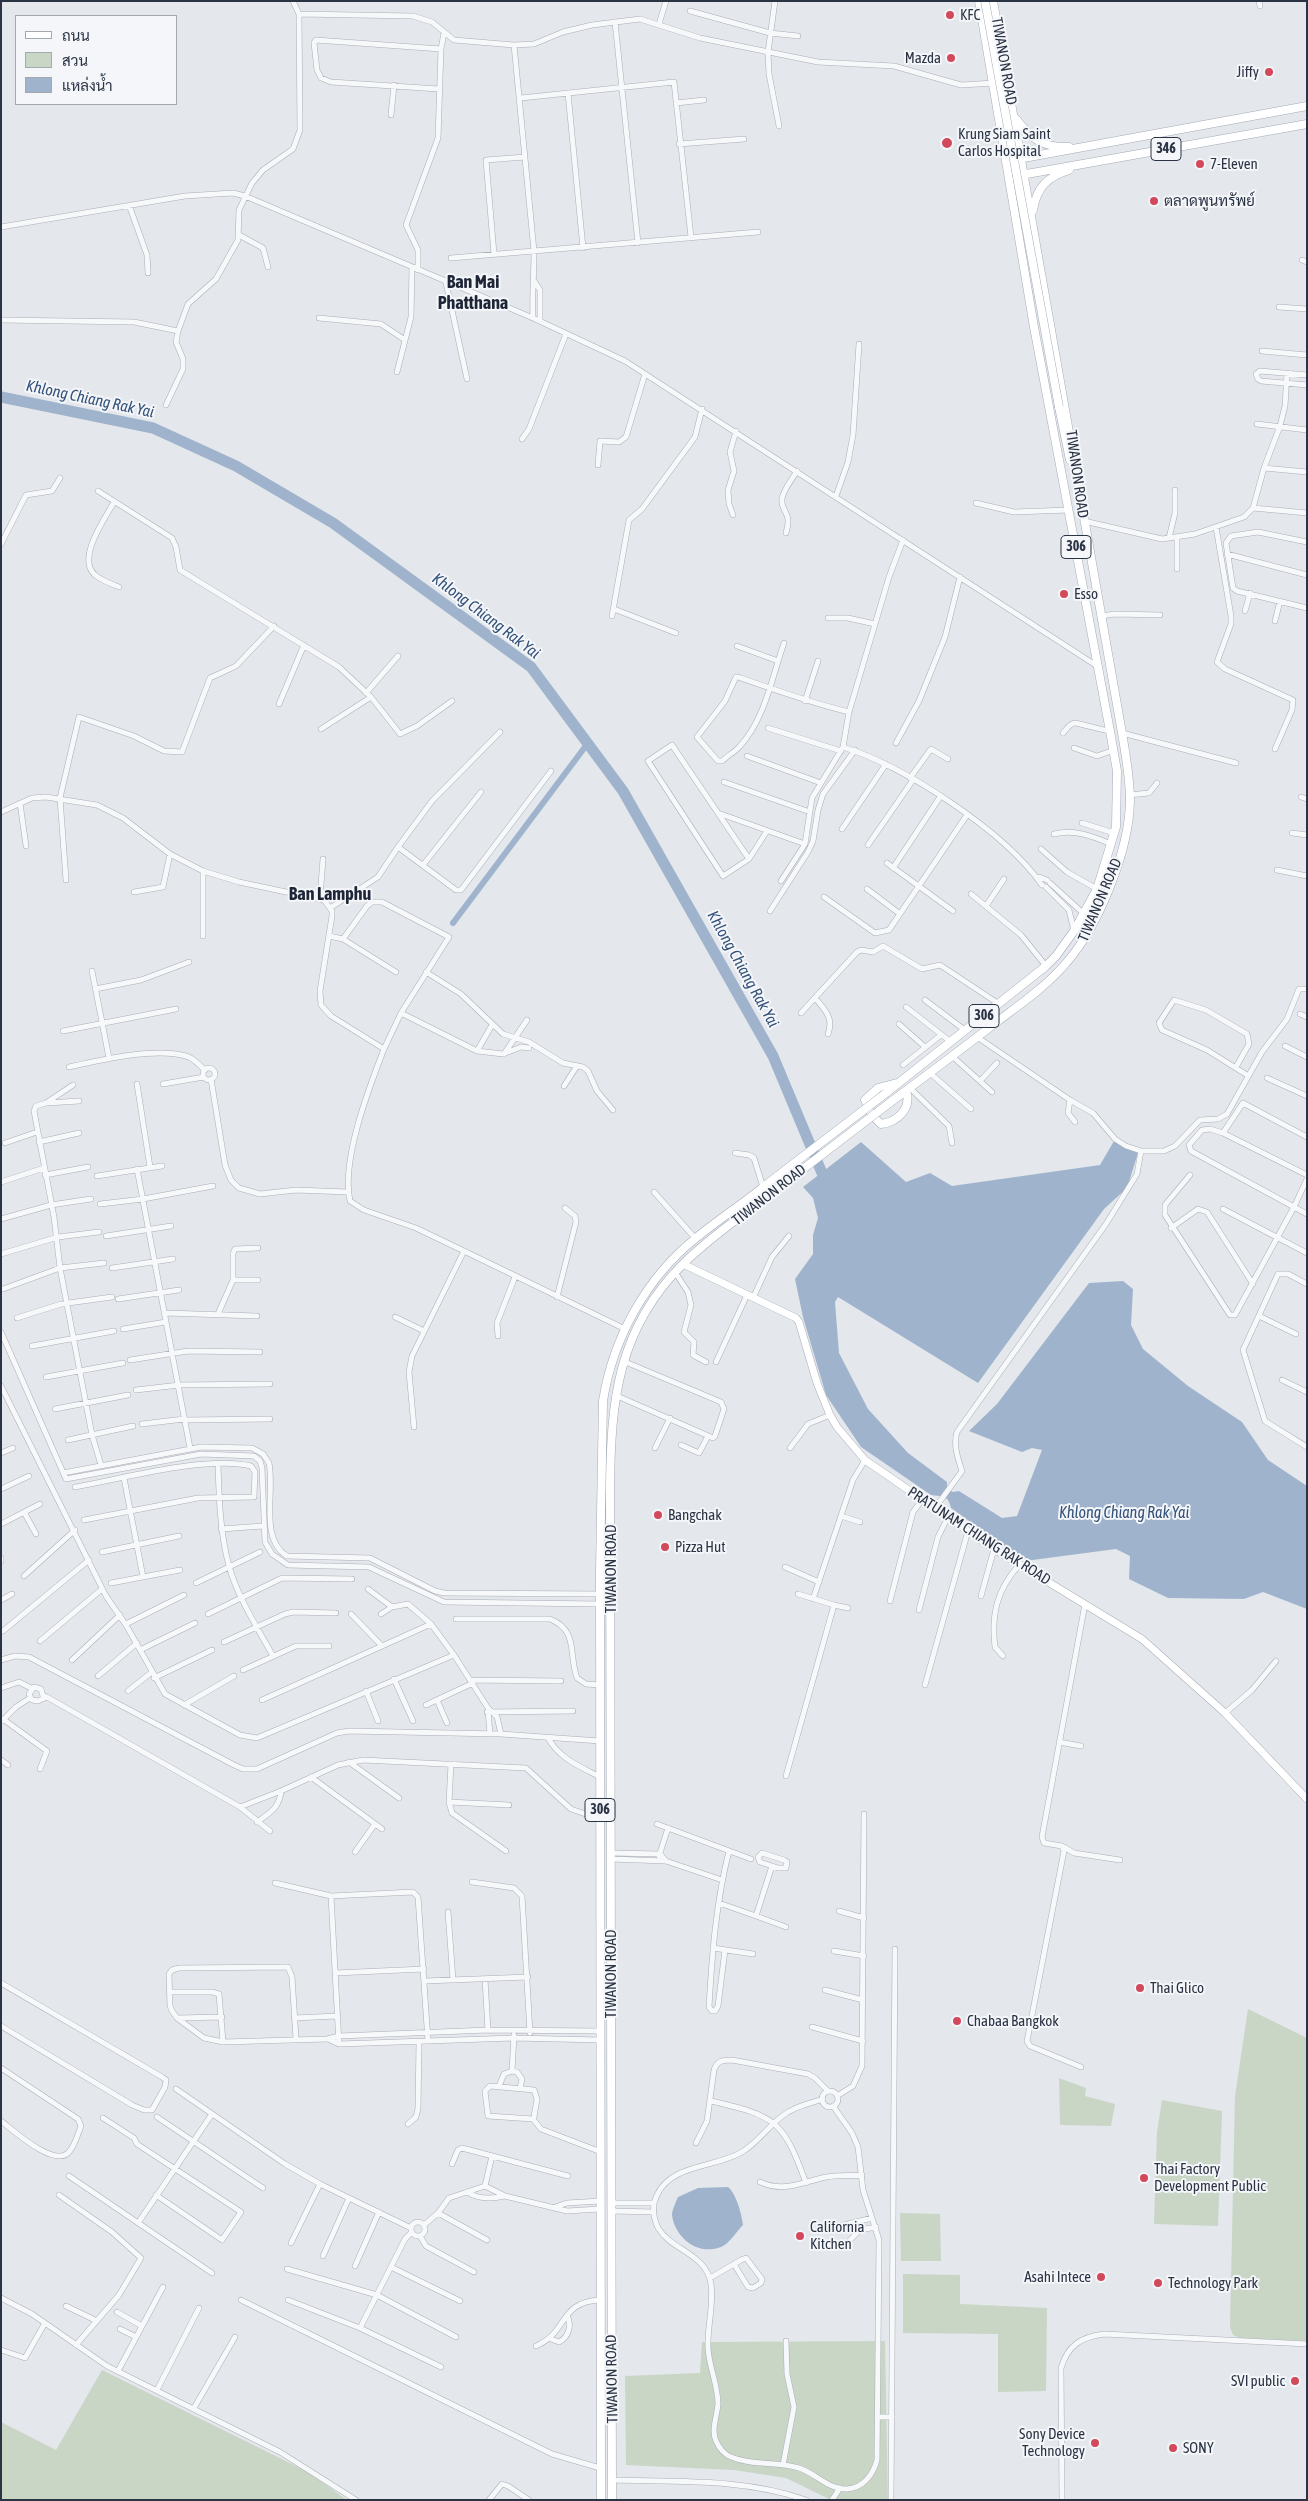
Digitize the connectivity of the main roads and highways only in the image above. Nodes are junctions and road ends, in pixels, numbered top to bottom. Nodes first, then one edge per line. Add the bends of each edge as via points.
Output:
1 (979, 1) edge
2 (985, 1) edge
3 (993, 1) edge
4 (1006, 73) junction
5 (994, 84) junction
6 (1307, 106) edge
7 (1015, 118) junction
8 (1307, 124) edge
9 (1096, 146) junction
10 (1022, 158) junction
11 (1097, 161) junction
12 (1006, 162) junction
13 (1024, 174) junction
14 (1009, 177) junction
15 (1032, 217) junction
16 (1038, 252) junction
17 (1022, 255) junction
18 (1083, 521) junction
19 (900, 1083) junction
20 (908, 1089) junction
21 (600, 1853) junction
22 (611, 1856) junction
23 (600, 1876) junction
24 (611, 1876) junction
25 (600, 2468) junction
26 (612, 2468) junction
27 (600, 2480) junction
28 (612, 2480) junction
29 (600, 2500) edge
30 (612, 2500) edge

1 - 5 main road, TIWANON ROAD
2 - 18 main road, 306, bridge
3 - 4 main road, TIWANON ROAD
4 - 5 main road via 1004,79
4 - 7 main road, TIWANON ROAD
5 - 12 main road, TIWANON ROAD
6 - 9 main road, 346
7 - 9 main road via 1032,138 1042,144
7 - 10 main road, TIWANON ROAD
8 - 11 main road, 346
9 - 10 main road, 346
10 - 12 main road
10 - 13 main road, TIWANON ROAD
11 - 13 main road, 346
11 - 15 main road, 306 via 1057,174 1045,182 1037,195
12 - 14 main road, TIWANON ROAD
13 - 14 main road
13 - 15 main road, TIWANON ROAD / 306
14 - 17 main road, TIWANON ROAD / 306
15 - 16 main road, TIWANON ROAD / 306
16 - 17 main road via 1033,247
16 - 18 main road, TIWANON ROAD / 306 via 1069,420
17 - 19 main road, TIWANON ROAD / 306 via 1114,750 1118,804 1114,833 1097,889 1056,956
18 - 20 main road, TIWANON ROAD / 306 via 1122,734 1129,795 1127,827 1119,857 1081,945 1048,981
19 - 20 main road via 878,1088 865,1100 871,1114 881,1124 896,1117 909,1103
19 - 21 main road, TIWANON ROAD / 306, bridge via 695,1238 654,1281 625,1329 610,1366 603,1401
20 - 22 main road, TIWANON ROAD / 306, bridge via 683,1264 647,1311 623,1361 615,1395 610,1448
21 - 22 main road
21 - 23 main road, TIWANON ROAD / 306
22 - 24 main road, TIWANON ROAD / 306
23 - 24 main road
23 - 25 main road, TIWANON ROAD / 306
24 - 26 main road, TIWANON ROAD / 306
25 - 26 main road
25 - 27 main road, TIWANON ROAD / 306
26 - 28 main road, TIWANON ROAD / 306
27 - 28 main road
27 - 29 main road, TIWANON ROAD / 306
28 - 30 main road, TIWANON ROAD / 306

